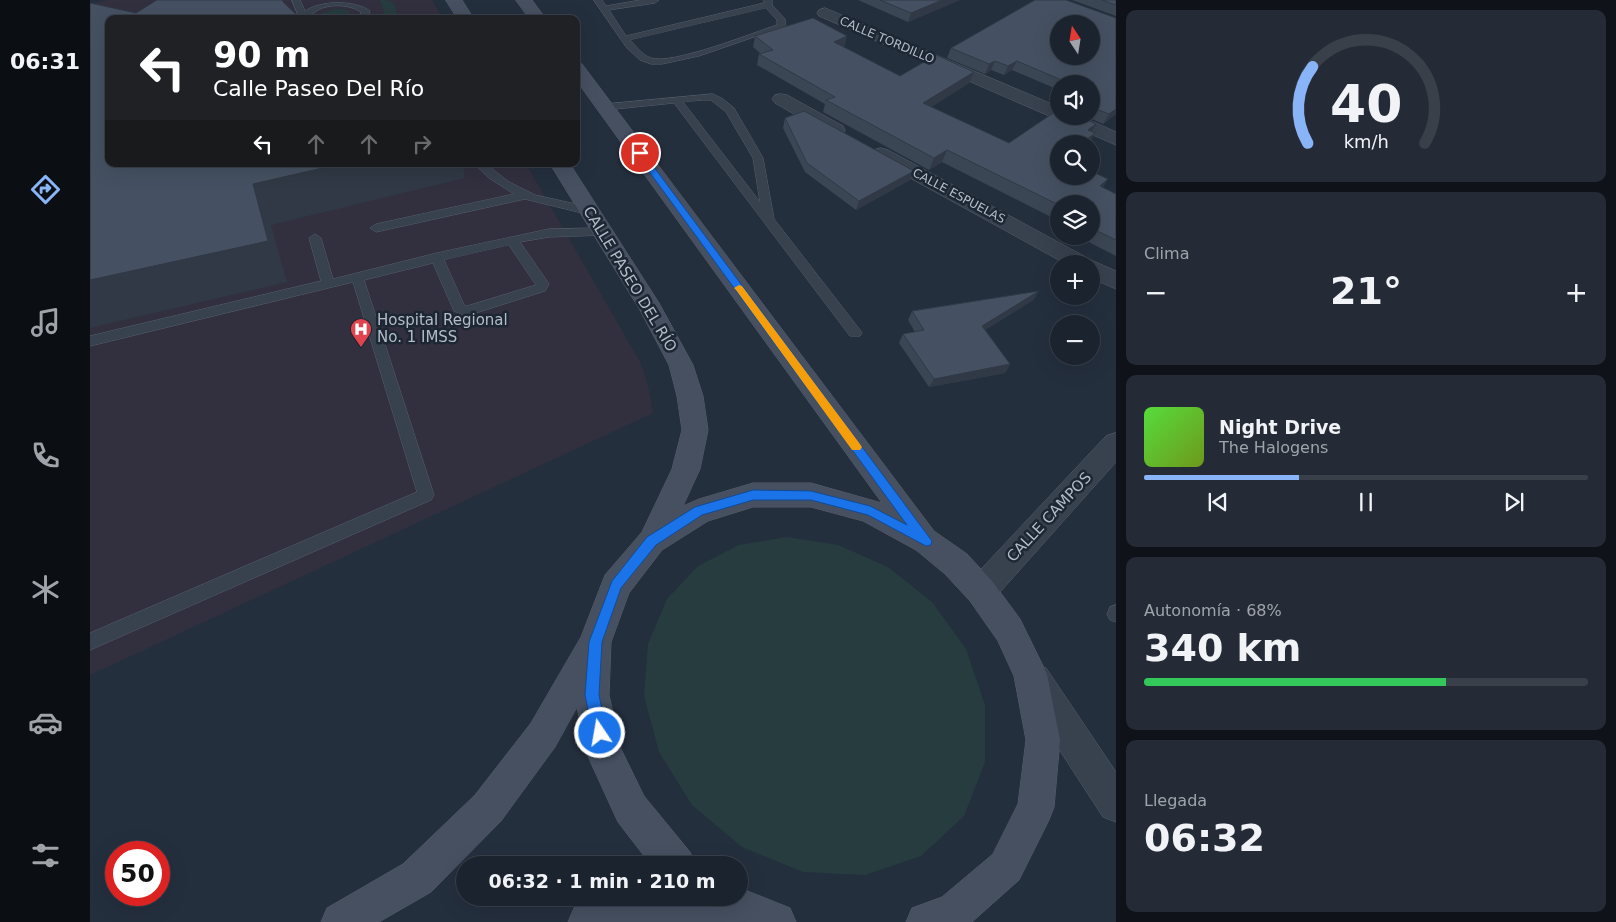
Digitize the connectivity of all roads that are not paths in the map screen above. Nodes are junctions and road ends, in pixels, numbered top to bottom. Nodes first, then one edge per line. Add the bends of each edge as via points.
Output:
1 (296, 0) edge
2 (454, 0) edge
3 (524, 0) edge
4 (598, 0) edge
5 (655, 0) edge
6 (768, 3) edge
7 (361, 4) edge
8 (603, 9) junction
9 (825, 13) dead end
10 (303, 15) edge
11 (306, 15) edge
12 (364, 15) edge
13 (463, 15) edge
14 (535, 15) edge
15 (624, 40) junction
16 (580, 73) edge
17 (676, 99) junction
18 (781, 100) dead end
19 (606, 107) junction
20 (1050, 110) edge
21 (1084, 125) edge
22 (1116, 139) edge
23 (484, 167) edge
24 (562, 167) edge
25 (523, 196) junction
26 (590, 211) junction
27 (770, 220) junction
28 (376, 228) dead end
29 (603, 232) junction
30 (315, 238) dead end
31 (512, 240) junction
32 (1067, 255) edge
33 (437, 258) junction
34 (1100, 273) edge
35 (357, 276) junction
36 (1116, 281) edge
37 (328, 284) junction
38 (855, 333) dead end
39 (90, 340) edge
40 (1116, 444) edge
41 (652, 541) junction
42 (926, 541) junction
43 (981, 591) junction
44 (90, 642) edge
45 (596, 642) junction
46 (1030, 674) junction
47 (1116, 804) edge
48 (668, 856) edge
49 (686, 906) edge
50 (737, 906) edge
51 (341, 922) edge
52 (588, 922) edge
53 (776, 922) edge
54 (926, 922) edge

1 - 10 lane
2 - 13 main road
3 - 14 main road
4 - 8 lane
5 - 8 lane
6 - 15 lane
6 - 15 lane via 781,19 782,26 672,60 651,61 641,57
7 - 11 lane via 330,2 313,8
7 - 12 lane via 366,11
8 - 15 lane
9 - 20 street, CALLE TORDILLO
16 - 19 main road
17 - 19 lane
17 - 27 lane
17 - 27 lane via 712,97 730,110 758,158
18 - 32 street, CALLE ESPUELAS
19 - 42 main road
21 - 22 street
23 - 25 lane
24 - 26 main road, CALLE PASEO DEL RÍO
25 - 26 lane
25 - 28 lane
26 - 29 main road, CALLE PASEO DEL RÍO
27 - 38 lane
29 - 31 lane via 549,233
29 - 41 main road, CALLE PASEO DEL RÍO via 652,310 681,365 690,396 695,430 686,469
30 - 37 lane
31 - 33 lane
31 - 33 lane via 543,284 541,288 466,311 459,308
33 - 35 lane
34 - 36 street
35 - 37 lane
35 - 44 lane via 426,495
37 - 39 lane
40 - 43 street, CALLE CAMPOS
41 - 42 main road via 699,511 753,495 811,496 870,511
41 - 45 main road via 616,585
42 - 43 main road via 956,564
43 - 46 main road via 1009,630
45 - 48 main road via 592,695 604,752 630,809
45 - 51 main road via 543,735 488,808 417,878
46 - 47 street
46 - 54 main road via 1043,740 1036,807 1006,867 954,912
49 - 52 main road
50 - 53 main road

